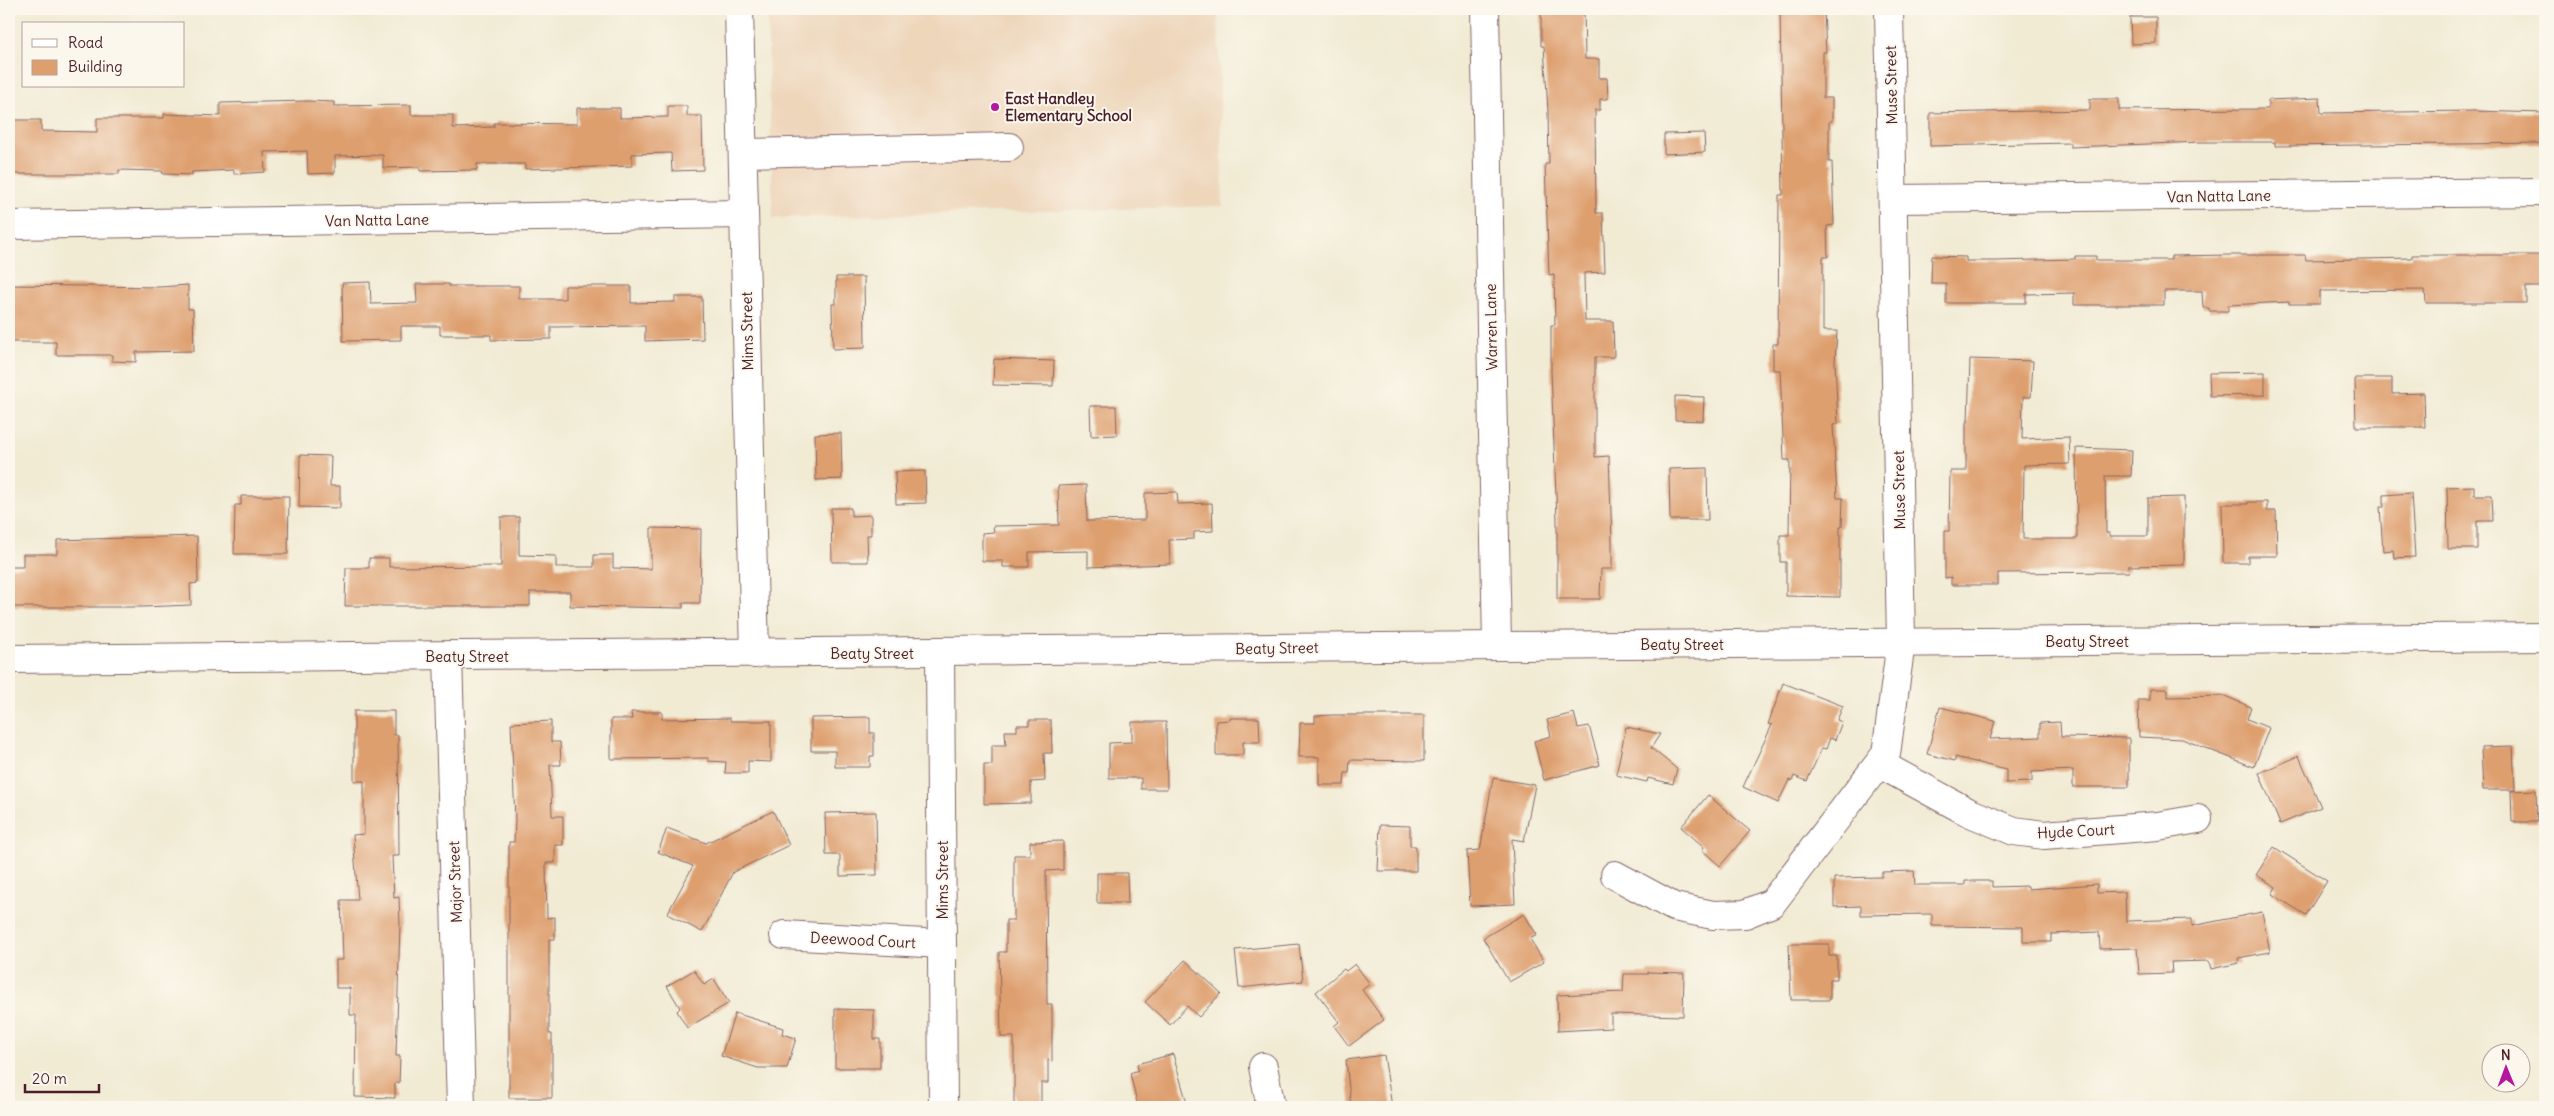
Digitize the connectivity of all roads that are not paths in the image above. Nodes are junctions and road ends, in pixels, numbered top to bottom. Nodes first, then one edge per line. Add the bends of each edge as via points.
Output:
1 (739, 9) edge
2 (1485, 9) edge
3 (1890, 9) edge
4 (1009, 147) dead end
5 (743, 153) junction
6 (2545, 192) edge
7 (1893, 200) junction
8 (744, 214) junction
9 (9, 225) edge
10 (2545, 637) edge
11 (1901, 642) junction
12 (1497, 646) junction
13 (940, 652) junction
14 (755, 654) junction
15 (448, 656) junction
16 (9, 659) edge
17 (1880, 764) junction
18 (2198, 819) dead end
19 (1615, 875) dead end
20 (784, 936) dead end
21 (942, 944) junction
22 (1263, 1067) dead end
23 (461, 1107) edge
24 (943, 1107) edge
25 (1271, 1107) edge

1 - 5 street, Mims Street
2 - 12 street, Warren Lane
3 - 7 street, Muse Street
4 - 5 street
5 - 8 street, Mims Street
6 - 7 street, Van Natta Lane
7 - 11 street, Muse Street
8 - 9 street, Van Natta Lane
8 - 14 street, Mims Street
10 - 11 street, Beaty Street
11 - 12 street, Beaty Street
11 - 17 street, Muse Street via 1886,754
12 - 13 street, Beaty Street
13 - 14 street, Beaty Street
13 - 21 street, Mims Street
14 - 15 street, Beaty Street
15 - 16 street, Beaty Street
15 - 23 street, Major Street
17 - 18 street, Hyde Court via 1968,812 2014,831 2044,835 2158,826
17 - 19 street, Muse Street via 1772,903 1745,914 1713,915 1674,907
20 - 21 street, Deewood Court
21 - 24 street, Mims Street
22 - 25 street

